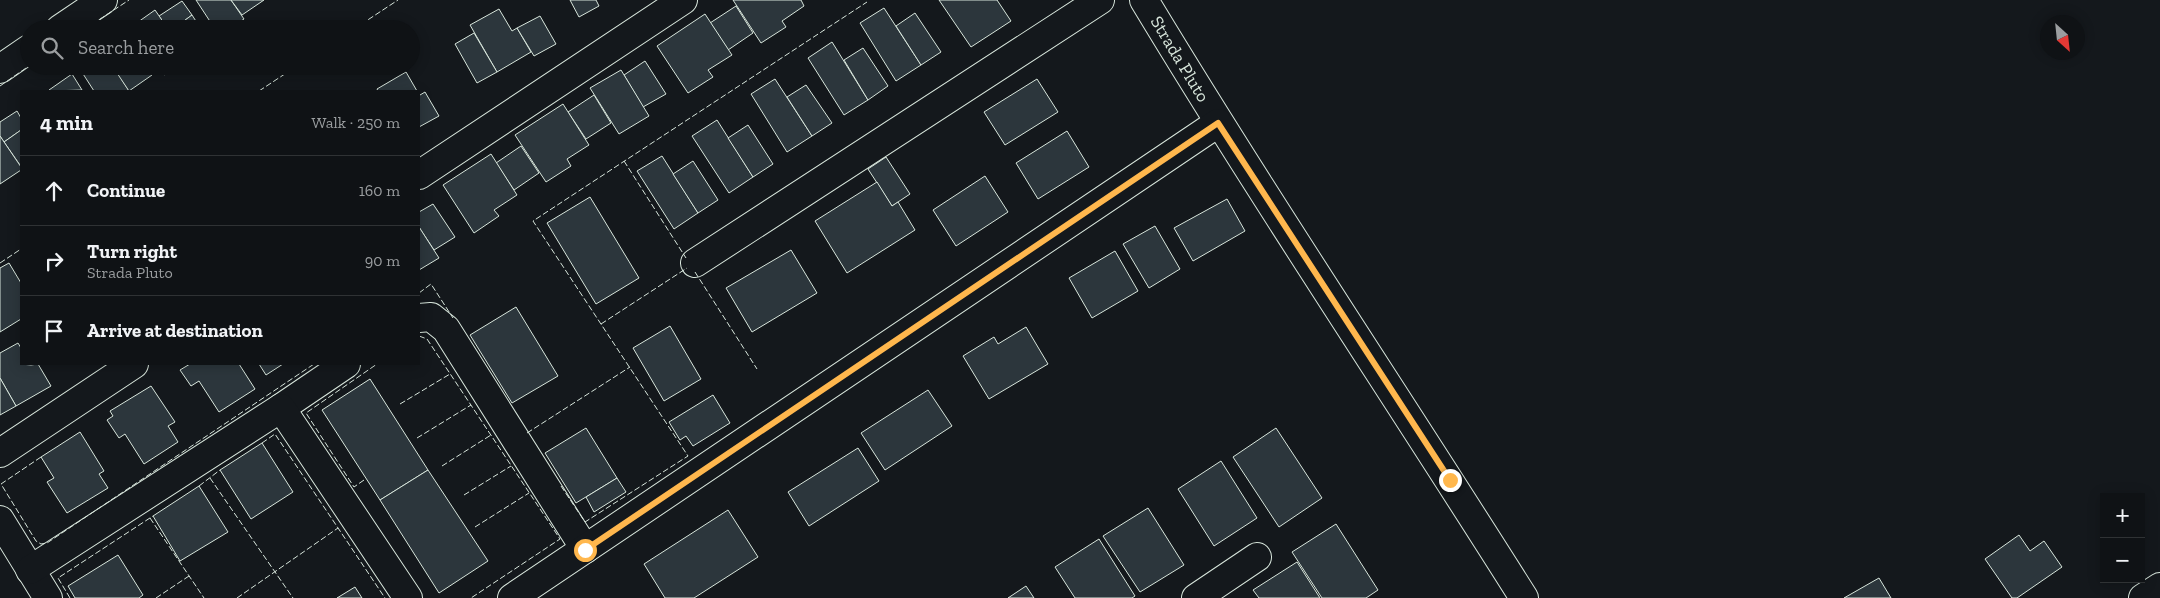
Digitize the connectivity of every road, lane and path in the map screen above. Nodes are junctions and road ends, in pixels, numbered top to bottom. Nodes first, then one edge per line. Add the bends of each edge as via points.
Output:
1 (103, 0) edge
2 (683, 0) edge
3 (1100, 0) edge
4 (1144, 0) edge
5 (73, 20) edge
6 (20, 56) edge
7 (0, 69) edge
8 (1218, 123) junction
9 (420, 174) edge
10 (695, 263) dead end
11 (420, 318) edge
12 (132, 365) edge
13 (344, 365) edge
14 (280, 408) junction
15 (0, 453) edge
16 (0, 520) edge
17 (585, 550) junction
18 (1257, 557) dead end
19 (30, 570) junction
20 (2160, 587) edge
21 (48, 598) edge
22 (408, 598) edge
23 (512, 598) edge
24 (1196, 598) edge
25 (1524, 598) edge
26 (2142, 598) edge

1 - 5 street
2 - 9 street
3 - 10 street
4 - 8 street, Strada Pluto
6 - 7 street
8 - 17 street
8 - 25 street, Strada Pluto
11 - 17 street via 431,316 446,328
12 - 15 street
13 - 14 street
14 - 19 street
14 - 22 street
16 - 19 street
17 - 23 street
18 - 24 street
19 - 21 street
20 - 26 street

